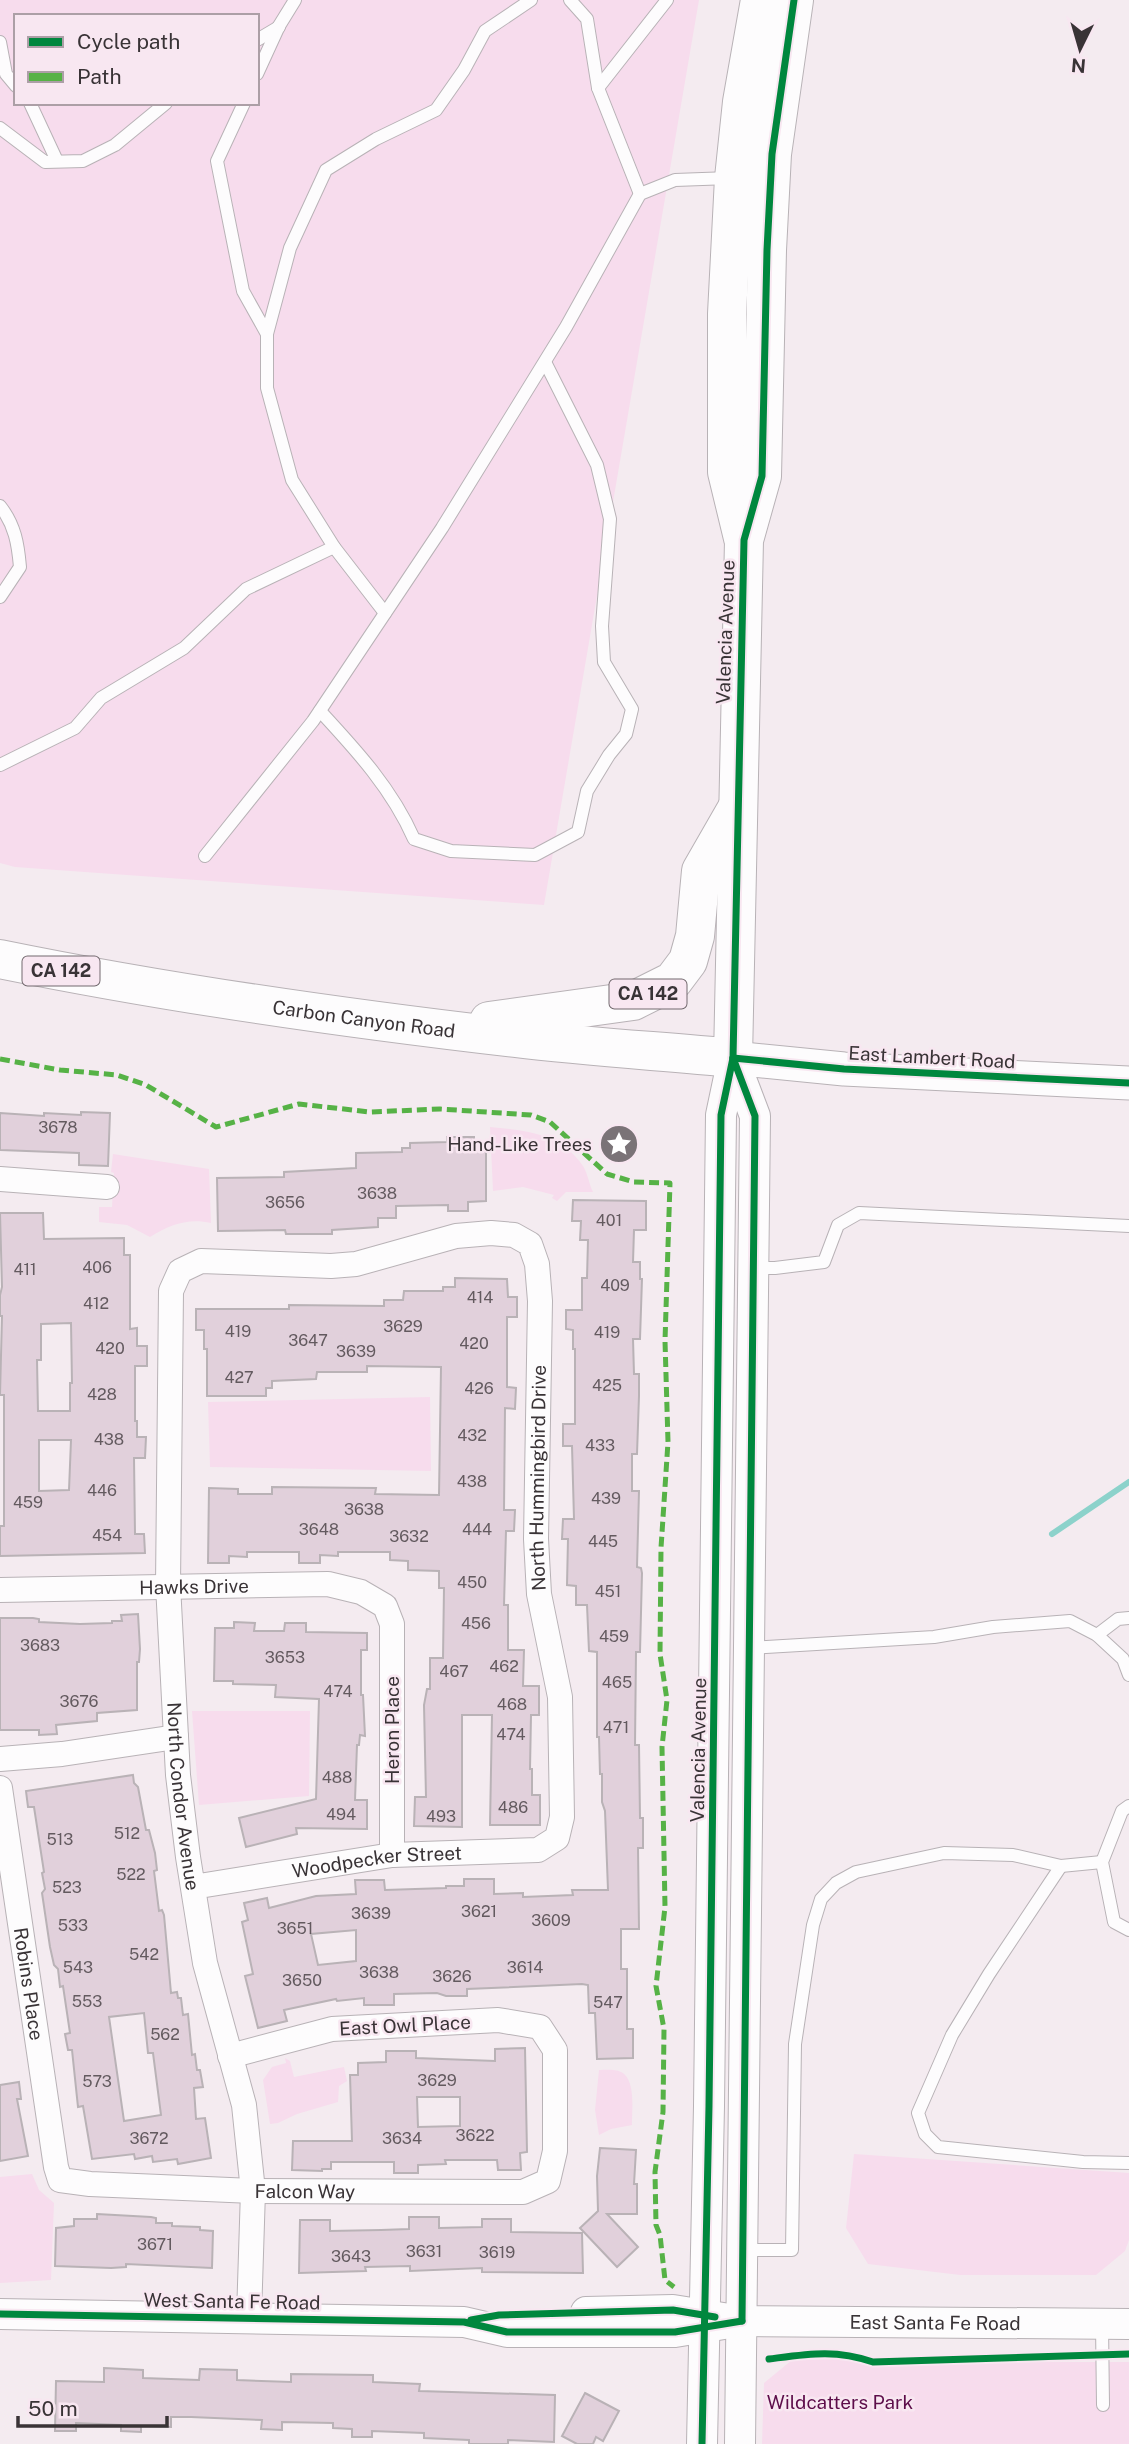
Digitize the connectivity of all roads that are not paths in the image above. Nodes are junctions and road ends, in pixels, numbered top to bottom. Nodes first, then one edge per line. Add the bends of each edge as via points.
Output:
1 (295, 0) edge
2 (531, 0) edge
3 (570, 0) edge
4 (667, 0) edge
5 (760, 0) edge
6 (794, 0) edge
7 (279, 26) junction
8 (259, 39) edge
9 (0, 42) edge
10 (259, 70) edge
11 (14, 84) edge
12 (598, 88) junction
13 (31, 105) edge
14 (164, 105) edge
15 (243, 105) edge
16 (0, 128) edge
17 (57, 161) junction
18 (734, 178) junction
19 (640, 194) junction
20 (267, 334) junction
21 (545, 362) junction
22 (0, 506) edge
23 (744, 540) junction
24 (334, 547) junction
25 (0, 597) edge
26 (385, 613) junction
27 (320, 711) junction
28 (0, 765) edge
29 (737, 808) junction
30 (205, 856) dead end
31 (0, 959) edge
32 (435, 1028) junction
33 (733, 1058) junction
34 (1129, 1083) edge
35 (0, 1179) edge
36 (107, 1187) dead end
37 (1129, 1226) edge
38 (754, 1268) junction
39 (180, 1271) joint
40 (168, 1586) junction
41 (0, 1590) edge
42 (385, 1606) joint
43 (1129, 1618) edge
44 (1097, 1635) junction
45 (749, 1647) junction
46 (1129, 1675) edge
47 (176, 1737) junction
48 (0, 1759) edge
49 (0, 1788) edge
50 (1129, 1806) edge
51 (557, 1838) joint
52 (392, 1855) junction
53 (1102, 1862) junction
54 (1061, 1866) junction
55 (193, 1887) junction
56 (1129, 1930) edge
57 (230, 2056) junction
58 (1129, 2164) edge
59 (60, 2180) joint
60 (548, 2181) joint
61 (253, 2191) junction
62 (742, 2250) junction
63 (0, 2314) edge
64 (249, 2316) junction
65 (705, 2321) junction
66 (742, 2321) junction
67 (1116, 2324) edge
68 (1103, 2405) dead end
69 (702, 2444) edge
70 (740, 2444) edge

1 - 7 lane
2 - 20 lane via 485,32 436,110 326,170 290,248
3 - 12 lane via 587,19
4 - 12 lane
5 - 18 main road, Valencia Avenue / CA 142
6 - 23 main road, Valencia Avenue / CA 142 via 772,154 762,476
7 - 8 lane
7 - 10 lane
9 - 11 lane via 6,74
12 - 19 lane
13 - 17 lane
14 - 17 lane via 115,145 83,161
15 - 20 lane via 217,161 243,291
16 - 17 lane via 45,162
18 - 19 lane via 675,180
18 - 23 main road, Valencia Avenue / CA 142 via 727,314 727,472
19 - 21 lane
20 - 24 lane via 267,388 292,480
21 - 26 lane
21 - 27 lane via 597,465 610,519 602,626 604,662 632,709 626,734 587,791 578,832 536,855 451,851 414,839 402,811 367,762
22 - 25 lane via 17,538 20,567
23 - 29 main road, Valencia Avenue / CA 142
24 - 26 lane
24 - 28 lane via 246,589 184,648 101,698 75,728
26 - 27 lane
27 - 30 lane
29 - 32 main road, CA 142 via 701,871 695,936 688,961 673,981 633,1001
29 - 33 main road, Valencia Avenue / CA 142
31 - 32 main road, Carbon Canyon Road / CA 142 via 122,984
32 - 33 main road, Carbon Canyon Road / CA 142
33 - 34 main road, East Lambert Road via 844,1069
33 - 38 street, Valencia Avenue via 755,1116
33 - 65 street, Valencia Avenue via 721,1115
35 - 36 street
37 - 38 lane via 859,1213 838,1225 824,1262
38 - 45 street, Valencia Avenue
39 - 40 street, North Condor Avenue via 171,1291
39 - 51 street, North Hummingbird Drive via 201,1261 356,1264 456,1236 514,1235 530,1244 540,1301 537,1569 561,1718 562,1817
40 - 41 street, Hawks Drive
40 - 42 street, Hawks Drive via 328,1584 361,1592
40 - 47 street, North Condor Avenue
42 - 52 street, Heron Place via 392,1624
43 - 44 lane via 1118,1619
44 - 45 lane via 1070,1621 934,1637
44 - 46 lane via 1123,1659
45 - 62 street, Valencia Avenue
47 - 48 street
47 - 55 street, North Condor Avenue
49 - 59 street, Robins Place
50 - 53 lane via 1122,1811
51 - 52 street, Woodpecker Street via 538,1850
52 - 55 street, Woodpecker Street
53 - 54 lane
53 - 56 lane via 1114,1922
54 - 58 lane via 952,2035 918,2113 925,2134 938,2147
54 - 62 lane via 1013,1855 944,1853 856,1872 836,1883 821,1899 795,2045 792,2250
55 - 57 street, North Condor Avenue via 205,1963
57 - 60 street, East Owl Place via 332,2029 498,2020 540,2027 555,2050 555,2151
57 - 61 street, North Condor Avenue via 244,2105
59 - 61 street, Falcon Way
60 - 61 street, Falcon Way via 523,2192
61 - 64 street, North Condor Avenue
62 - 66 street, Valencia Avenue
63 - 64 street, West Santa Fe Road
64 - 65 street, West Santa Fe Road via 464,2322 499,2315 673,2310
65 - 66 street, West Santa Fe Road
65 - 69 street, Valencia Avenue
66 - 67 street, East Santa Fe Road
66 - 70 street, Valencia Avenue
67 - 68 lane

